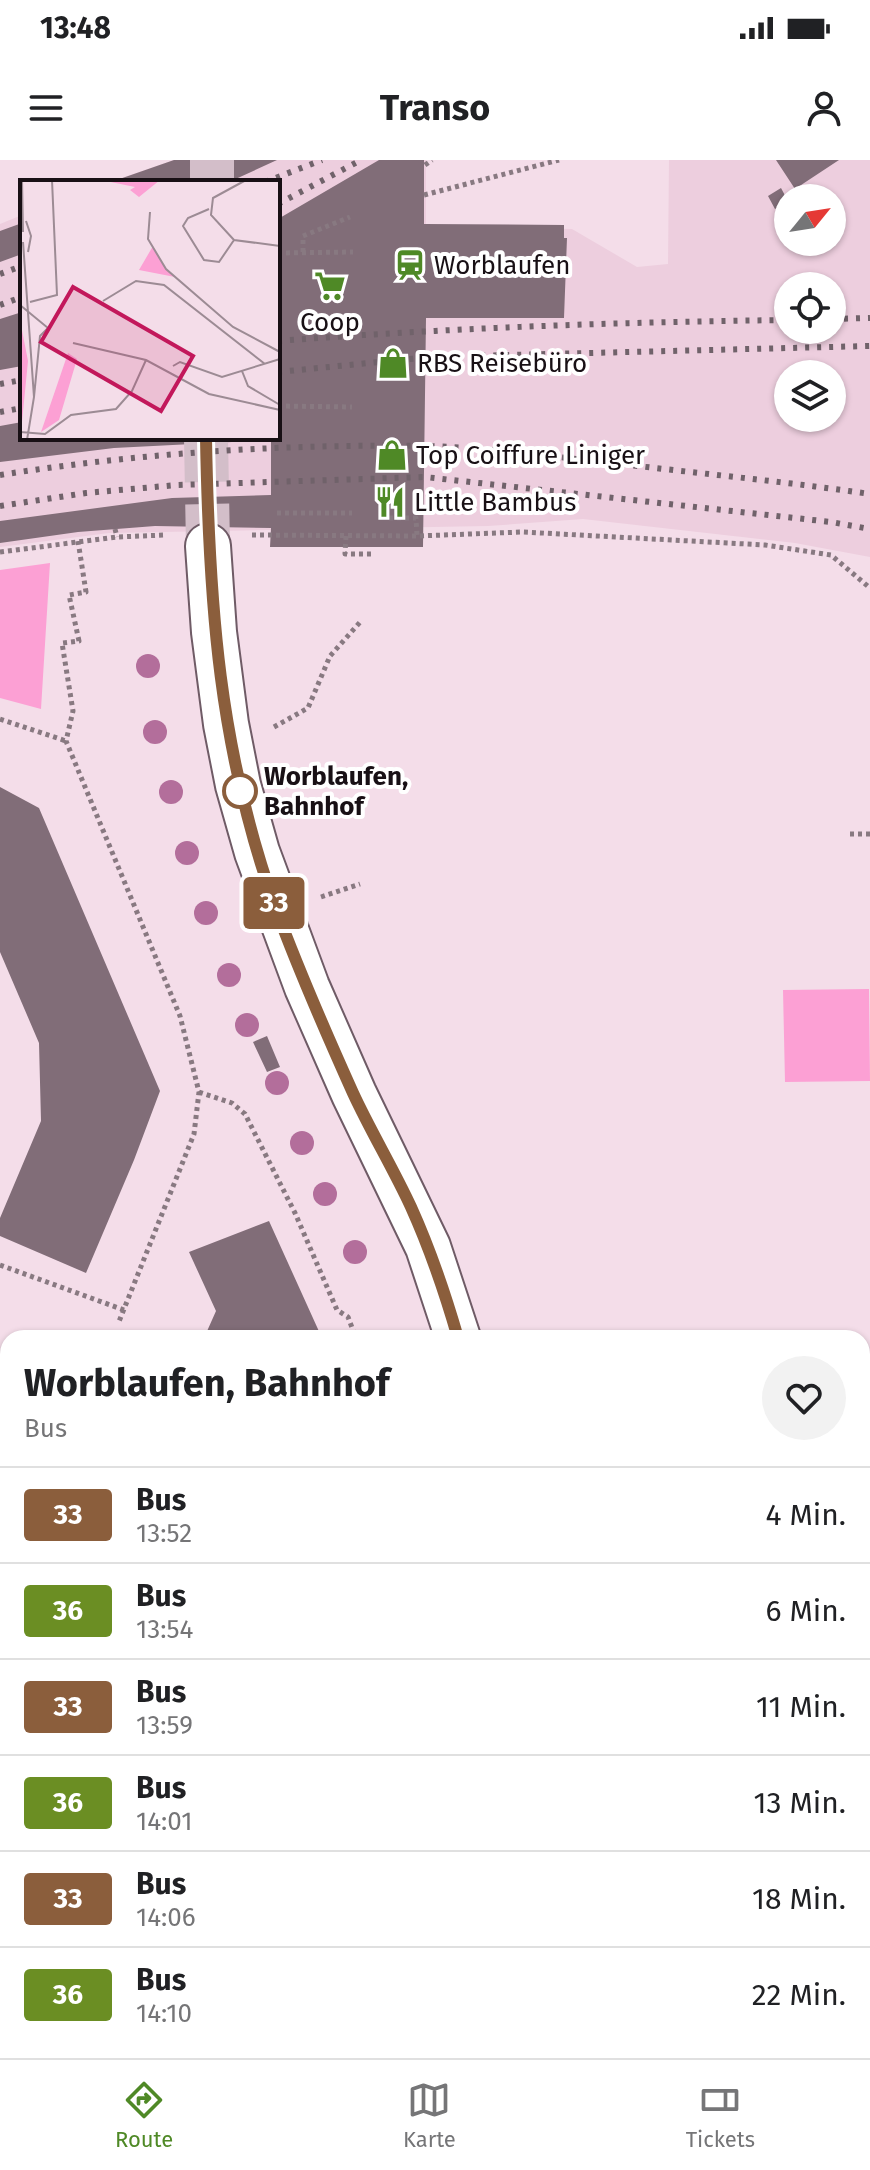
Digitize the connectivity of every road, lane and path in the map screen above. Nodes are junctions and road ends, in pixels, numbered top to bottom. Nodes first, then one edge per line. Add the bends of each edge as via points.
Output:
1 (432, 160) edge
2 (559, 160) edge
3 (425, 165) dead end
4 (424, 195) dead end
5 (350, 217) dead end
6 (303, 252) junction
7 (353, 252) dead end
8 (280, 253) edge
9 (280, 406) edge
10 (352, 407) dead end
11 (277, 513) dead end
12 (352, 513) dead end
13 (389, 518) dead end
14 (115, 529) dead end
15 (346, 536) dead end
16 (117, 537) dead end
17 (208, 546) tunnel mouth
18 (0, 552) edge
19 (373, 554) dead end
20 (870, 588) edge
21 (362, 620) dead end
22 (0, 719) edge
23 (66, 741) junction
24 (231, 751) junction
25 (850, 834) dead end
26 (870, 834) edge
27 (199, 1092) junction
28 (0, 1265) edge
29 (124, 1310) junction
30 (118, 1324) dead end
31 (353, 1330) edge
32 (455, 1330) edge

1 - 3 path
2 - 4 path
5 - 6 path via 303,236
6 - 7 path
6 - 8 path
9 - 10 path
11 - 12 path
13 - 20 path via 416,518 417,536 523,532 765,545 831,555
14 - 16 path
15 - 19 path via 345,554
17 - 24 main road
18 - 23 path via 78,541 86,592 69,595 79,641 62,643 73,711
21 - 24 path via 330,656 308,708
22 - 23 path
23 - 27 path via 180,1016
24 - 32 main road via 277,910 354,1094 428,1247
25 - 26 path
27 - 29 path via 194,1134
27 - 31 path via 232,1103 245,1114 337,1310 348,1317
28 - 29 path
29 - 30 path

